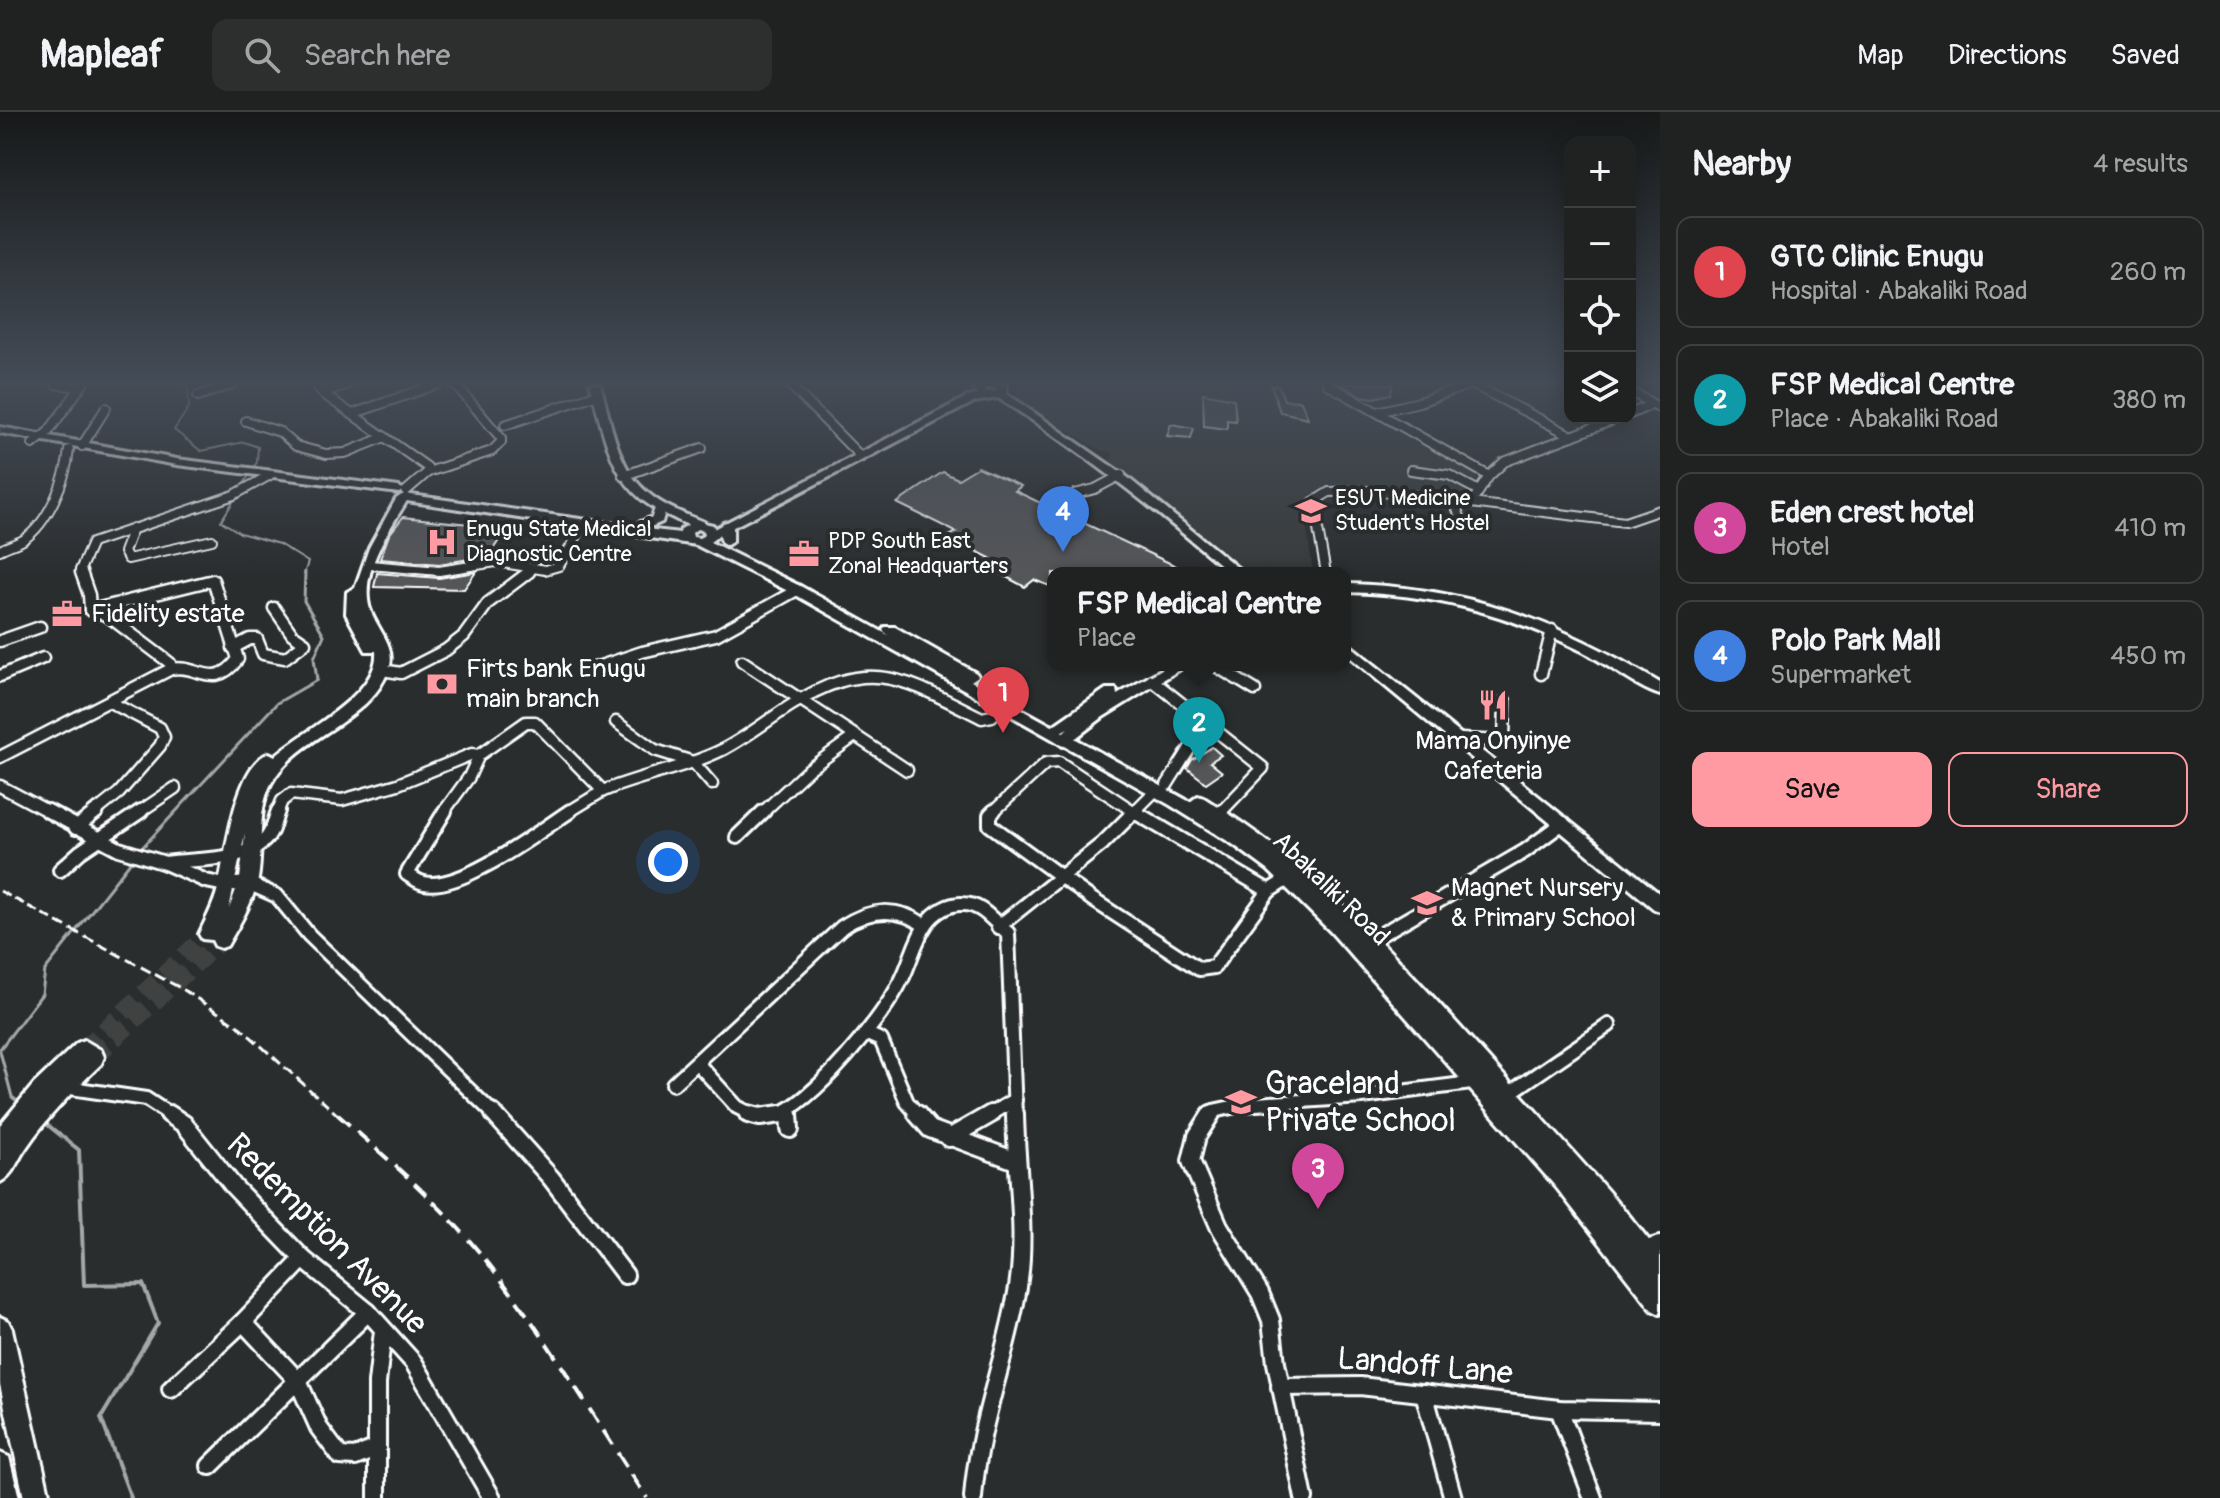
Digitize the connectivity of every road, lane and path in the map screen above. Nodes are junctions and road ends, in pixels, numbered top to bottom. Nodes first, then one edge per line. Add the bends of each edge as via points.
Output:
1 (65, 449) edge
2 (75, 449) edge
3 (96, 449) edge
4 (306, 449) edge
5 (356, 449) edge
6 (402, 449) edge
7 (496, 449) edge
8 (612, 449) edge
9 (700, 449) edge
10 (853, 449) edge
11 (874, 449) edge
12 (1085, 449) edge
13 (1441, 449) edge
14 (1539, 449) edge
15 (860, 456) junction
16 (1411, 470) dead end
17 (428, 472) junction
18 (1121, 475) junction
19 (623, 476) junction
20 (1489, 476) junction
21 (253, 478) junction
22 (1479, 491) junction
23 (1075, 494) dead end
24 (400, 495) junction
25 (1453, 499) junction
26 (1472, 502) junction
27 (662, 508) junction
28 (1660, 510) edge
29 (557, 517) junction
30 (584, 524) junction
31 (642, 526) junction
32 (1464, 527) dead end
33 (133, 528) junction
34 (707, 531) junction
35 (212, 540) dead end
36 (0, 550) edge
37 (370, 565) junction
38 (1231, 567) edge
39 (1325, 567) edge
40 (534, 568) junction
41 (1351, 588) edge
42 (797, 590) junction
43 (834, 605) junction
44 (274, 608) dead end
45 (90, 610) junction
46 (40, 627) dead end
47 (1552, 630) junction
48 (0, 641) edge
49 (233, 648) junction
50 (1351, 651) edge
51 (43, 658) dead end
52 (742, 661) dead end
53 (171, 669) junction
54 (382, 670) junction
55 (585, 671) dead end
56 (1151, 671) edge
57 (1169, 671) edge
58 (1224, 671) edge
59 (1541, 674) dead end
60 (0, 676) edge
61 (1152, 680) junction
62 (1255, 690) dead end
63 (1660, 690) edge
64 (803, 701) junction
65 (1505, 701) dead end
66 (110, 702) junction
67 (1003, 705) junction
68 (1207, 721) junction
69 (616, 722) dead end
70 (1061, 733) junction
71 (855, 736) junction
72 (1460, 739) junction
73 (479, 755) junction
74 (0, 757) edge
75 (693, 762) junction
76 (907, 770) dead end
77 (712, 784) dead end
78 (0, 786) edge
79 (175, 788) dead end
80 (1162, 788) junction
81 (603, 791) junction
82 (1136, 813) junction
83 (1216, 818) junction
84 (1563, 823) junction
85 (76, 828) junction
86 (737, 837) dead end
87 (99, 839) junction
88 (252, 851) junction
89 (232, 854) junction
90 (165, 863) junction
91 (60, 870) dead end
92 (1060, 878) junction
93 (1289, 878) junction
94 (248, 883) junction
95 (225, 885) junction
96 (1269, 891) junction
97 (1660, 904) edge
98 (924, 925) junction
99 (998, 927) junction
100 (1362, 944) junction
101 (1609, 1025) dead end
102 (867, 1034) junction
103 (698, 1064) junction
104 (1485, 1079) junction
105 (673, 1084) dead end
106 (63, 1087) junction
107 (1502, 1098) junction
108 (1015, 1100) junction
109 (33, 1111) junction
110 (789, 1111) junction
111 (790, 1129) dead end
112 (949, 1138) junction
113 (0, 1141) edge
114 (1016, 1161) junction
115 (0, 1171) edge
116 (1585, 1192) junction
117 (1652, 1248) edge
118 (303, 1259) junction
119 (1660, 1272) edge
120 (625, 1275) dead end
121 (1660, 1302) edge
122 (368, 1312) junction
123 (243, 1322) junction
124 (0, 1329) edge
125 (383, 1331) junction
126 (298, 1381) junction
127 (1280, 1387) junction
128 (171, 1389) dead end
129 (1424, 1393) junction
130 (1559, 1409) junction
131 (1660, 1411) edge
132 (377, 1448) junction
133 (0, 1466) edge
134 (210, 1466) dead end
135 (6, 1498) edge
136 (37, 1498) edge
137 (377, 1498) edge
138 (492, 1498) edge
139 (973, 1498) edge
140 (1304, 1498) edge
141 (1453, 1498) edge
142 (1593, 1498) edge

1 - 36 street via 64,479 32,530
2 - 21 main road
3 - 21 main road
4 - 5 street via 326,454
6 - 17 street
7 - 17 street
8 - 19 main road
9 - 19 street
10 - 15 street
11 - 15 main road
12 - 18 main road
13 - 20 street
14 - 20 street via 1504,462
15 - 34 main road
16 - 22 street via 1449,475
17 - 24 street
18 - 23 street
18 - 38 main road
19 - 27 main road
20 - 22 street
21 - 24 main road
21 - 33 street via 234,494
22 - 26 street
24 - 29 main road
24 - 37 main road
24 - 89 main road via 367,545 353,596 356,623 374,657 372,669 256,774
25 - 26 street
25 - 32 street
25 - 39 street via 1439,493 1355,490 1320,495 1313,511
26 - 28 street via 1625,522
27 - 31 main road via 660,518
27 - 34 main road via 673,522
29 - 30 main road
29 - 31 main road
30 - 34 main road
30 - 40 street via 559,566
31 - 34 main road
33 - 35 street via 124,552 128,559
33 - 45 street via 96,541 85,556 80,570
34 - 42 main road, Abakaliki Road
34 - 43 main road, Abakaliki Road
37 - 40 street via 439,571 496,562
37 - 54 main road via 362,602 384,649
40 - 54 street via 488,603 464,636 446,650 401,673
41 - 47 main road via 1448,597
42 - 43 main road, Abakaliki Road
42 - 55 street via 716,635
43 - 67 main road, Abakaliki Road
43 - 70 main road, Abakaliki Road
44 - 49 street via 305,643 285,658 263,654 257,639
45 - 49 street via 213,580
45 - 53 street via 108,616
46 - 48 street
47 - 59 street
47 - 63 main road
49 - 53 street via 238,659 225,673 203,676
50 - 72 main road
51 - 60 street
52 - 64 street
53 - 66 street
54 - 88 main road via 362,695 271,771 256,804
56 - 70 main road via 1086,707
57 - 61 main road
58 - 62 street
61 - 68 street
61 - 70 main road
64 - 67 street via 845,679 876,675 912,684 982,718
64 - 71 street
64 - 75 street
65 - 72 street via 1504,741
66 - 74 street
66 - 85 street via 160,728 164,737 119,793
67 - 70 main road, Abakaliki Road
68 - 80 street
68 - 83 street via 1263,768
69 - 75 street via 655,750
70 - 80 main road, Abakaliki Road
71 - 76 street
71 - 86 street via 809,769
72 - 84 main road
73 - 81 street via 533,721
73 - 81 street via 410,866 407,874 415,882 446,883 483,867
73 - 88 street via 342,800 291,794 281,803 270,834
75 - 77 street
75 - 81 street
78 - 85 street
79 - 87 street
80 - 82 street
80 - 83 main road, Abakaliki Road
82 - 92 street
82 - 92 street via 1053,761 990,815 990,825
82 - 96 street
83 - 93 main road, Abakaliki Road
83 - 100 main road, Abakaliki Road via 1299,871
84 - 97 main road
84 - 100 street via 1525,851
85 - 87 street
87 - 90 street
87 - 91 street
88 - 89 street
88 - 94 main road
89 - 90 street
89 - 95 main road
90 - 95 street
92 - 96 street via 1140,934 1208,970
92 - 99 street
93 - 96 street
93 - 100 main road, Abakaliki Road
94 - 95 street
94 - 95 main road via 214,937
94 - 120 street via 277,896 309,935 502,1122
98 - 99 street via 939,911 965,903 989,915
98 - 102 street via 902,981
98 - 103 street via 908,914 863,913 751,1010
99 - 108 street via 1008,933 1012,962
100 - 104 main road, Abakaliki Road
101 - 107 street
102 - 110 street
102 - 112 street via 881,1040 918,1119
103 - 105 street
103 - 110 street via 750,1116 766,1120
104 - 107 main road, Abakaliki Road
104 - 127 street via 1362,1097 1241,1105 1209,1115 1191,1161 1219,1226 1260,1293 1274,1334
106 - 109 main road
106 - 109 main road via 89,1053
106 - 118 street, Redemption Avenue via 146,1099 184,1124 234,1187
107 - 116 main road, Abakaliki Road
108 - 112 street
108 - 114 street
109 - 113 main road
109 - 115 main road
110 - 111 street
112 - 114 street
114 - 139 street via 1019,1282 976,1450
116 - 117 main road, Abakaliki Road
116 - 121 main road, Abakaliki Road
117 - 119 main road, Abakaliki Road
118 - 122 street, Redemption Avenue
118 - 123 street
122 - 125 street, Redemption Avenue
122 - 126 street
123 - 126 street
123 - 128 street
124 - 136 main road
125 - 132 street
125 - 138 street, Redemption Avenue via 414,1363
126 - 132 street via 319,1428 340,1456 355,1457
126 - 134 street
127 - 129 street, Landoff Lane via 1360,1386
127 - 140 street
129 - 130 street, Landoff Lane
129 - 141 street
130 - 131 street, Landoff Lane
130 - 142 street
132 - 137 street
133 - 135 main road

